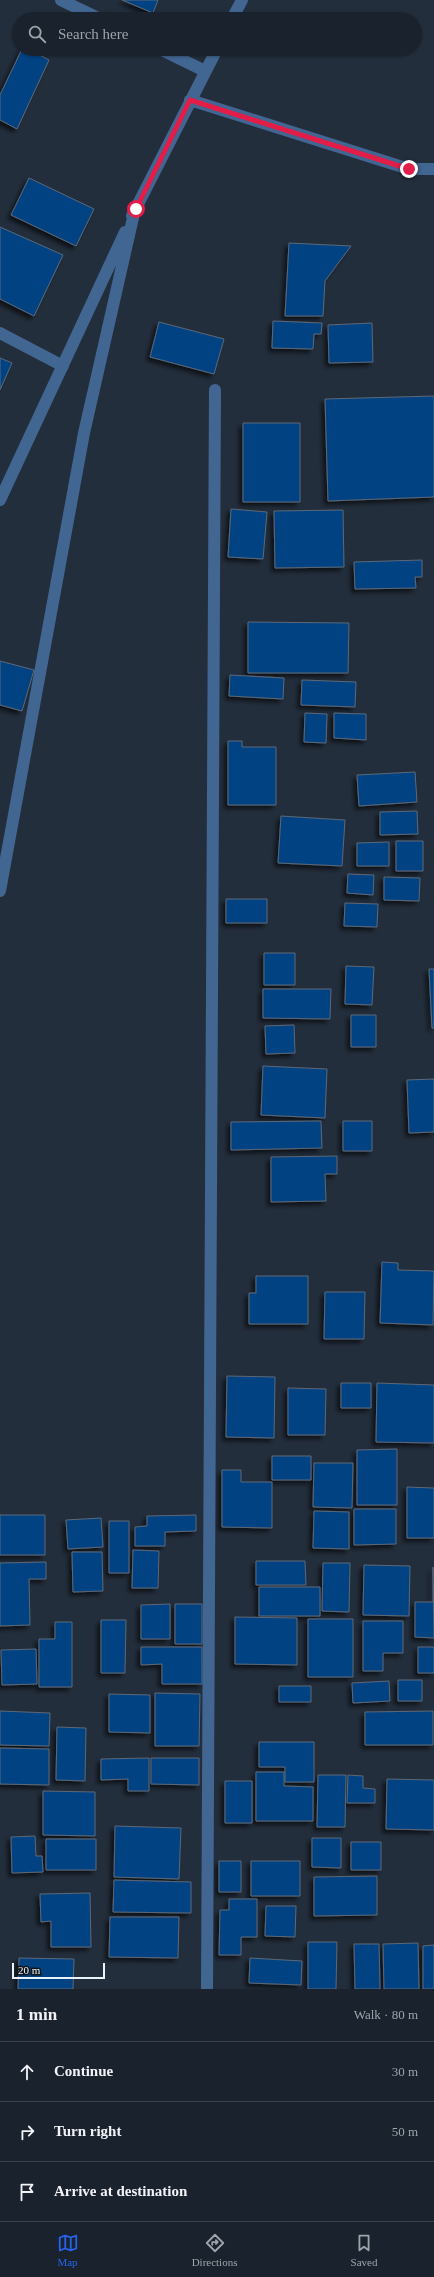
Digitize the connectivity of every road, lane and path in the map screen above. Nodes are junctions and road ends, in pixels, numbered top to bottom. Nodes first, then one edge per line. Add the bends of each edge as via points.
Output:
1 (61, 0) edge
2 (242, 0) edge
3 (86, 12) edge
4 (236, 12) edge
5 (174, 56) edge
6 (213, 56) edge
7 (205, 72) junction
8 (190, 100) junction
9 (434, 169) edge
10 (136, 209) junction
11 (0, 333) edge
12 (64, 366) junction
13 (215, 390) dead end
14 (0, 500) edge
15 (0, 891) edge
16 (207, 1989) edge

1 - 3 street
2 - 4 street
5 - 7 street
6 - 7 street
7 - 8 street
8 - 9 street via 409,169
8 - 10 street
10 - 12 street
10 - 15 street via 84,433
11 - 12 street
12 - 14 street
13 - 16 street

